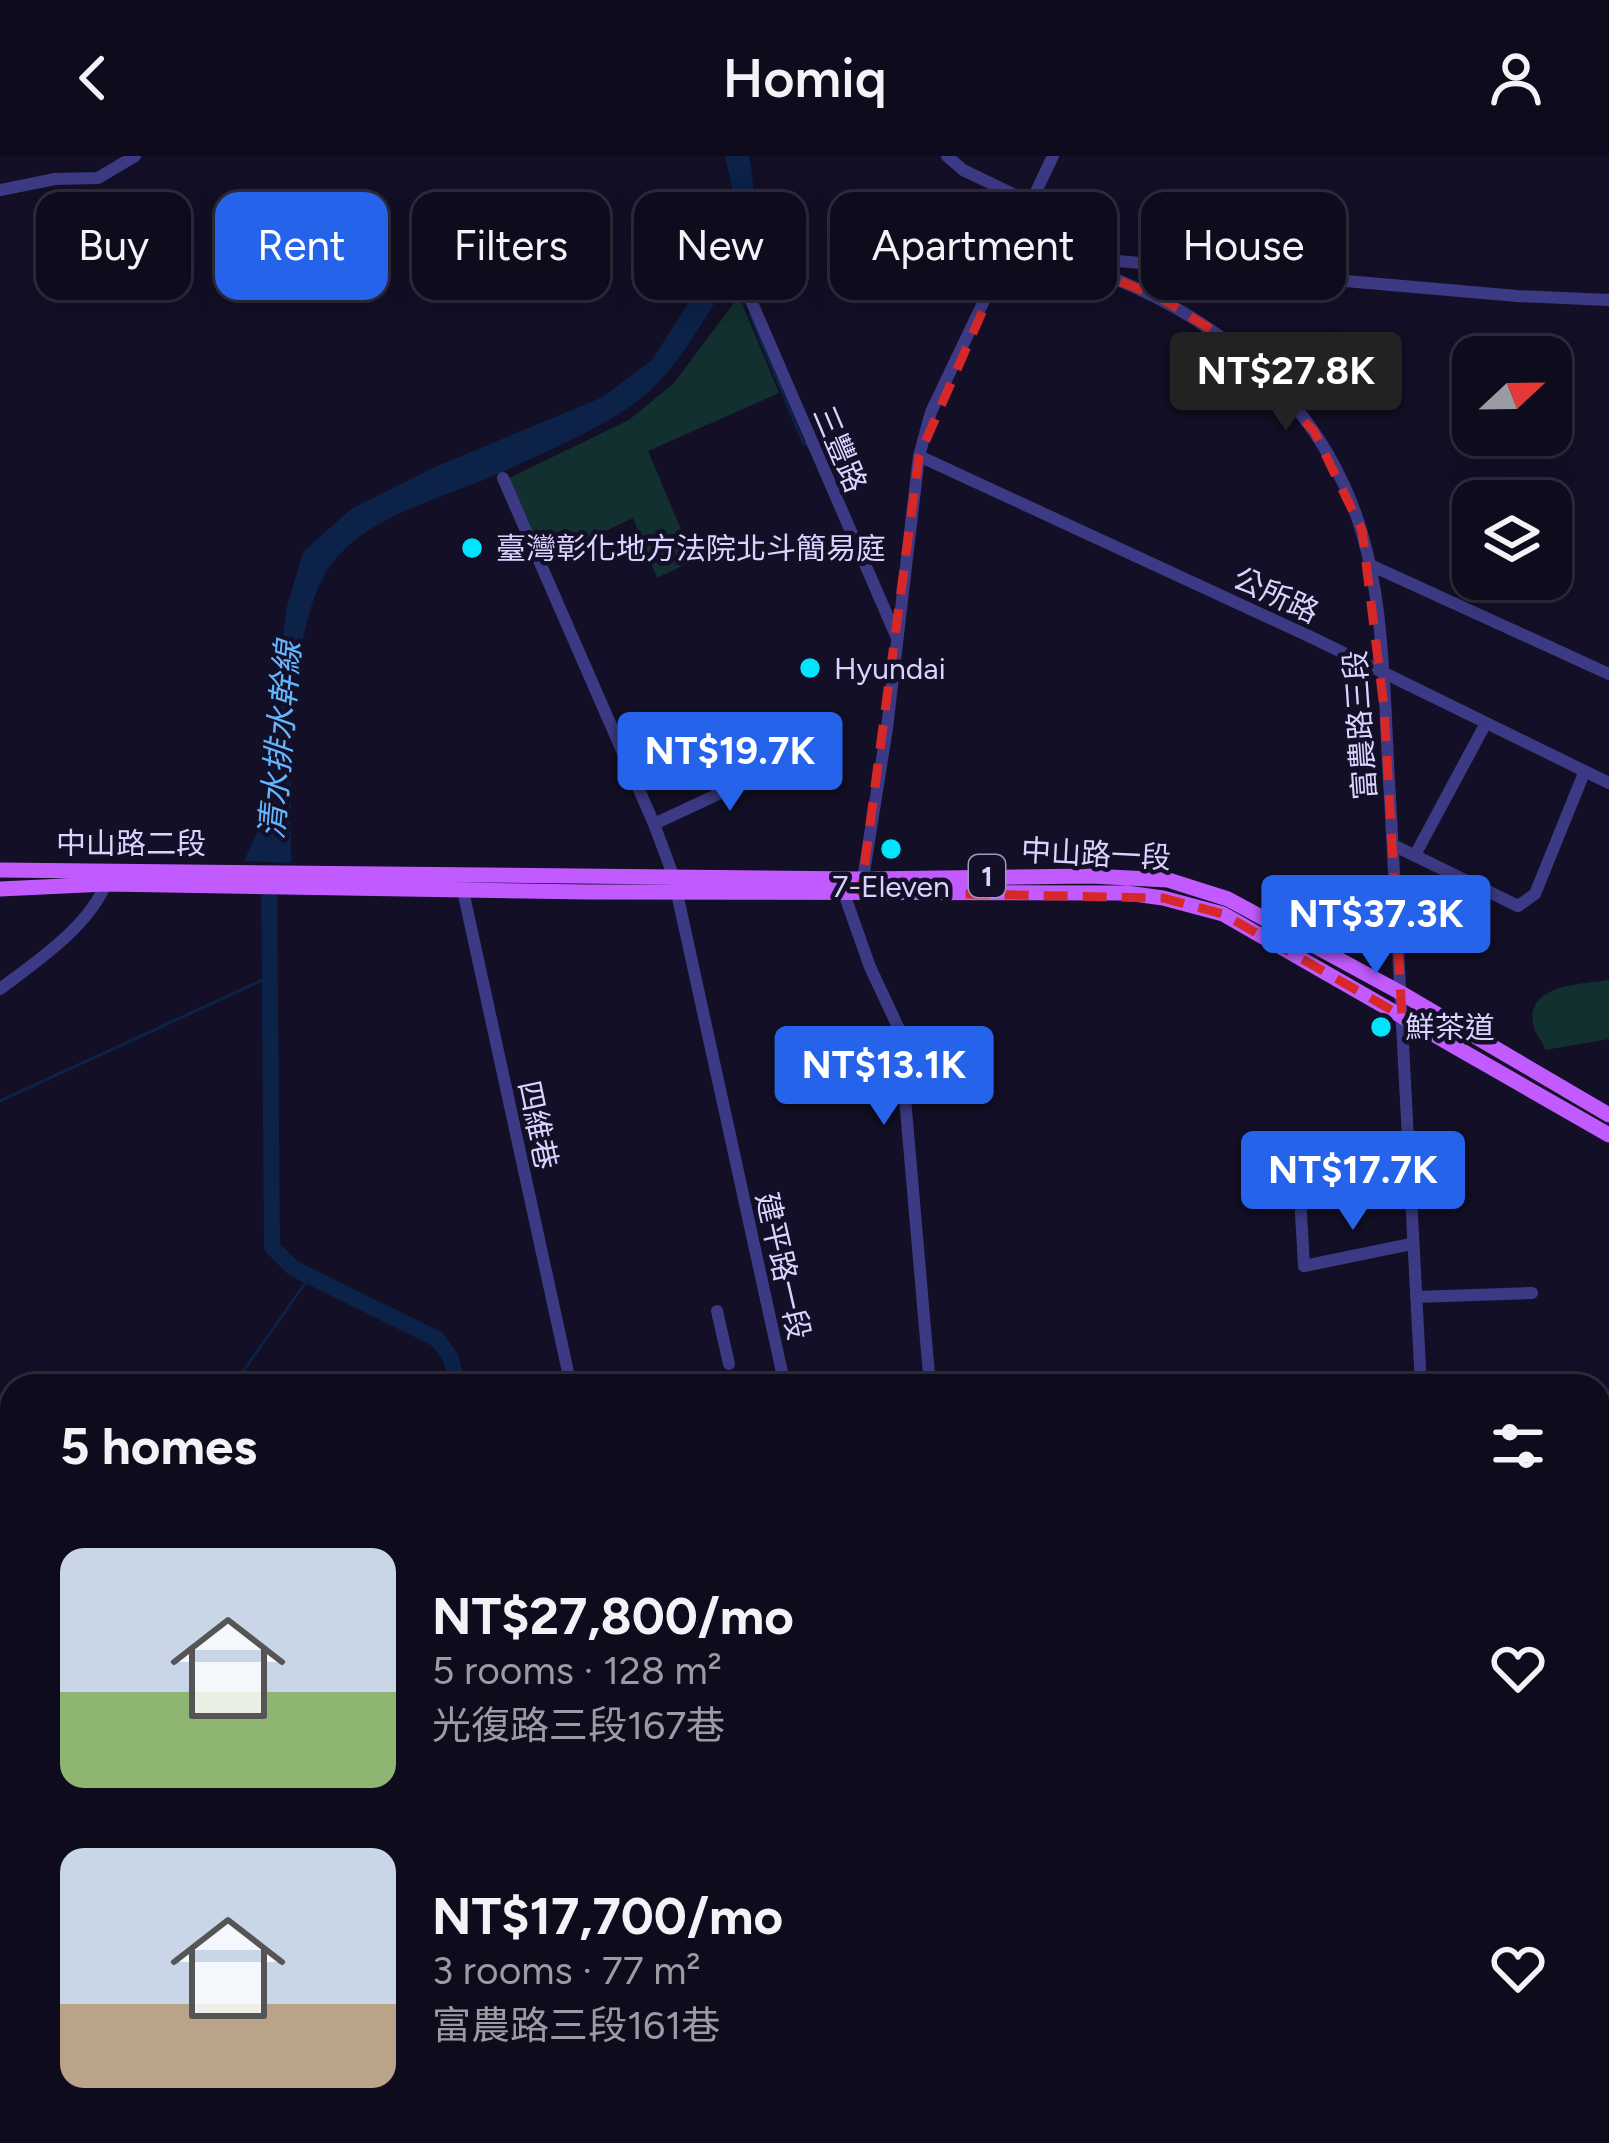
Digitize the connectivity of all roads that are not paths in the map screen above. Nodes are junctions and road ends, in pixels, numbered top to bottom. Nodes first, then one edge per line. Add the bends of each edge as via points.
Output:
1 (135, 156) edge
2 (946, 156) edge
3 (1053, 156) edge
4 (0, 190) edge
5 (1010, 192) edge
6 (1037, 192) edge
7 (1119, 260) edge
8 (1117, 277) edge
9 (1609, 299) edge
10 (750, 300) edge
11 (985, 300) edge
12 (919, 456) junction
13 (503, 478) dead end
14 (1368, 564) junction
15 (897, 639) junction
16 (1382, 673) junction
17 (1609, 674) edge
18 (1486, 723) junction
19 (787, 762) dead end
20 (1584, 773) junction
21 (1609, 783) edge
22 (654, 824) junction
23 (1393, 845) junction
24 (1415, 855) junction
25 (0, 870) edge
26 (109, 877) junction
27 (306, 879) joint
28 (462, 881) junction
29 (675, 882) junction
30 (841, 885) junction
31 (862, 886) junction
32 (0, 889) edge
33 (0, 989) edge
34 (1401, 993) junction
35 (1402, 1016) junction
36 (1609, 1114) edge
37 (1609, 1135) edge
38 (1298, 1160) dead end
39 (1411, 1244) junction
40 (1532, 1293) dead end
41 (1416, 1297) junction
42 (717, 1311) dead end
43 (729, 1364) dead end
44 (568, 1374) edge
45 (782, 1374) edge
46 (929, 1374) edge
47 (1420, 1374) edge

1 - 4 street via 98,178
2 - 5 street
3 - 6 street
7 - 9 street
8 - 14 street, 富農路三段 via 1220,335 1270,379 1314,431 1344,484
10 - 15 street, 三豐路
11 - 12 street via 931,412
12 - 15 street
12 - 16 street, 公所路
13 - 22 street, 建平路一段
14 - 16 street, 富農路三段
14 - 17 street
15 - 31 street
16 - 18 street, 公所路
16 - 23 street, 富農路三段
18 - 20 street, 公所路
18 - 24 street
19 - 22 street
20 - 21 street, 公所路
20 - 24 street via 1535,894 1518,906
22 - 29 street, 建平路一段
23 - 24 street
23 - 34 street, 富農路三段
25 - 26 main road, 中山路二段 / 1
26 - 27 main road, 中山路二段 / 1
26 - 32 main road, 中山路二段 / 1
26 - 33 street via 100,900
27 - 28 main road, 中山路一段 / 1
28 - 29 main road, 中山路一段 / 1
28 - 44 street, 四維巷
29 - 30 main road, 中山路一段 / 1
29 - 45 street, 建平路一段
30 - 31 main road, 中山路一段 / 1
30 - 46 street via 899,1029
31 - 34 main road, 中山路一段 / 1 via 1168,880 1228,899
31 - 35 main road, 中山路一段 / 1 via 1163,898 1223,914
34 - 35 street, 富農路三段
34 - 36 main road, 中山路一段 / 1
35 - 37 main road, 中山路一段 / 1
35 - 39 street, 富農路三段
38 - 39 street via 1304,1265
39 - 41 street, 富農路三段
40 - 41 street
41 - 47 street, 富農路三段
42 - 43 street

